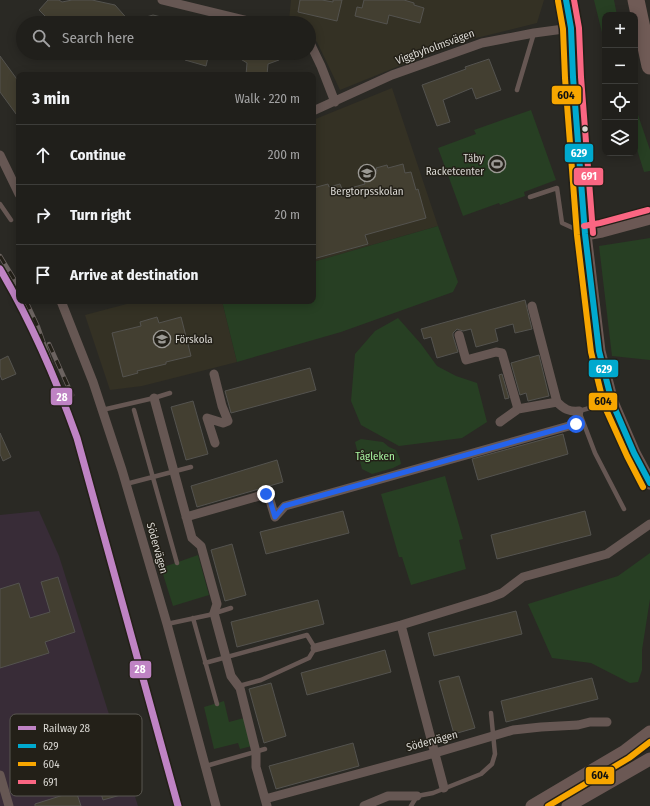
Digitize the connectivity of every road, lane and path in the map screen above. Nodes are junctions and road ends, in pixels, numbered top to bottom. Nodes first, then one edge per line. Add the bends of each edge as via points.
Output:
1 (162, 0) edge
2 (566, 0) edge
3 (636, 0) edge
4 (227, 16) edge
5 (571, 28) junction
6 (534, 33) junction
7 (316, 56) edge
8 (650, 66) edge
9 (517, 90) dead end
10 (335, 102) junction
11 (316, 110) edge
12 (0, 155) edge
13 (16, 188) edge
14 (530, 197) dead end
15 (0, 204) edge
16 (650, 218) edge
17 (11, 220) dead end
18 (586, 234) junction
19 (62, 304) edge
20 (532, 306) dead end
21 (459, 335) dead end
22 (214, 374) dead end
23 (170, 393) dead end
24 (154, 398) junction
25 (557, 402) junction
26 (612, 402) junction
27 (518, 409) junction
28 (102, 410) junction
29 (134, 410) dead end
30 (579, 411) junction
31 (500, 422) dead end
32 (215, 443) dead end
33 (191, 467) dead end
34 (174, 471) junction
35 (153, 476) junction
36 (650, 483) edge
37 (126, 484) junction
38 (624, 509) dead end
39 (186, 517) junction
40 (650, 524) edge
41 (177, 562) dead end
42 (231, 608) dead end
43 (214, 613) junction
44 (193, 618) junction
45 (167, 624) junction
46 (401, 625) junction
47 (315, 648) junction
48 (226, 657) junction
49 (205, 663) junction
50 (239, 686) junction
51 (217, 704) dead end
52 (492, 713) dead end
53 (607, 722) dead end
54 (650, 732) edge
55 (494, 737) junction
56 (265, 749) dead end
57 (256, 752) junction
58 (435, 753) junction
59 (650, 759) edge
60 (206, 766) junction
61 (0, 776) edge
62 (444, 788) junction
63 (417, 796) junction
64 (266, 802) edge
65 (9, 806) edge
66 (216, 806) edge
67 (364, 806) edge
68 (411, 806) edge
69 (532, 806) edge
70 (568, 806) edge

1 - 4 street
2 - 5 street
3 - 8 highway
5 - 6 street, Viggbyholmsvägen
5 - 18 street via 573,84
6 - 9 lane
6 - 10 street, Viggbyholmsvägen via 482,43 392,76
7 - 10 street
10 - 11 street, Viggbyholmsvägen
12 - 13 street
14 - 18 lane via 557,188 562,223
15 - 17 lane
16 - 18 street
18 - 26 street via 599,351
19 - 28 street, Södervägen
20 - 25 street
21 - 27 street via 466,360 496,352 502,353
22 - 32 street via 228,421 223,423 208,418
23 - 24 lane
24 - 28 lane
24 - 34 street
25 - 27 street
25 - 30 street via 565,410
26 - 30 lane
26 - 36 street
27 - 31 street
28 - 37 street, Södervägen
29 - 35 lane
30 - 38 lane via 595,453
30 - 39 street via 576,424 284,506 275,517 266,494
33 - 34 lane
34 - 35 lane
34 - 39 street
35 - 37 lane
35 - 41 lane
37 - 45 street, Södervägen
39 - 43 street via 192,538 202,546 217,604
40 - 46 street via 607,554 523,577 489,598
42 - 43 lane
43 - 44 lane
43 - 48 street
44 - 45 lane
44 - 49 lane
45 - 60 street, Södervägen
46 - 47 street
46 - 58 street
47 - 48 lane via 307,635
47 - 50 lane via 309,658 261,680
48 - 49 lane
48 - 50 street via 231,676
49 - 51 lane
50 - 57 street
52 - 55 lane
53 - 55 street, Södervägen via 513,730
54 - 69 street via 625,751
55 - 58 street, Södervägen
55 - 62 lane via 495,754 492,764 481,774
56 - 57 lane
57 - 60 lane
57 - 64 street via 256,767
58 - 62 street
58 - 64 street, Södervägen
59 - 70 street
60 - 66 street, Södervägen
61 - 65 street
62 - 63 lane
63 - 67 street via 388,796
63 - 68 lane

